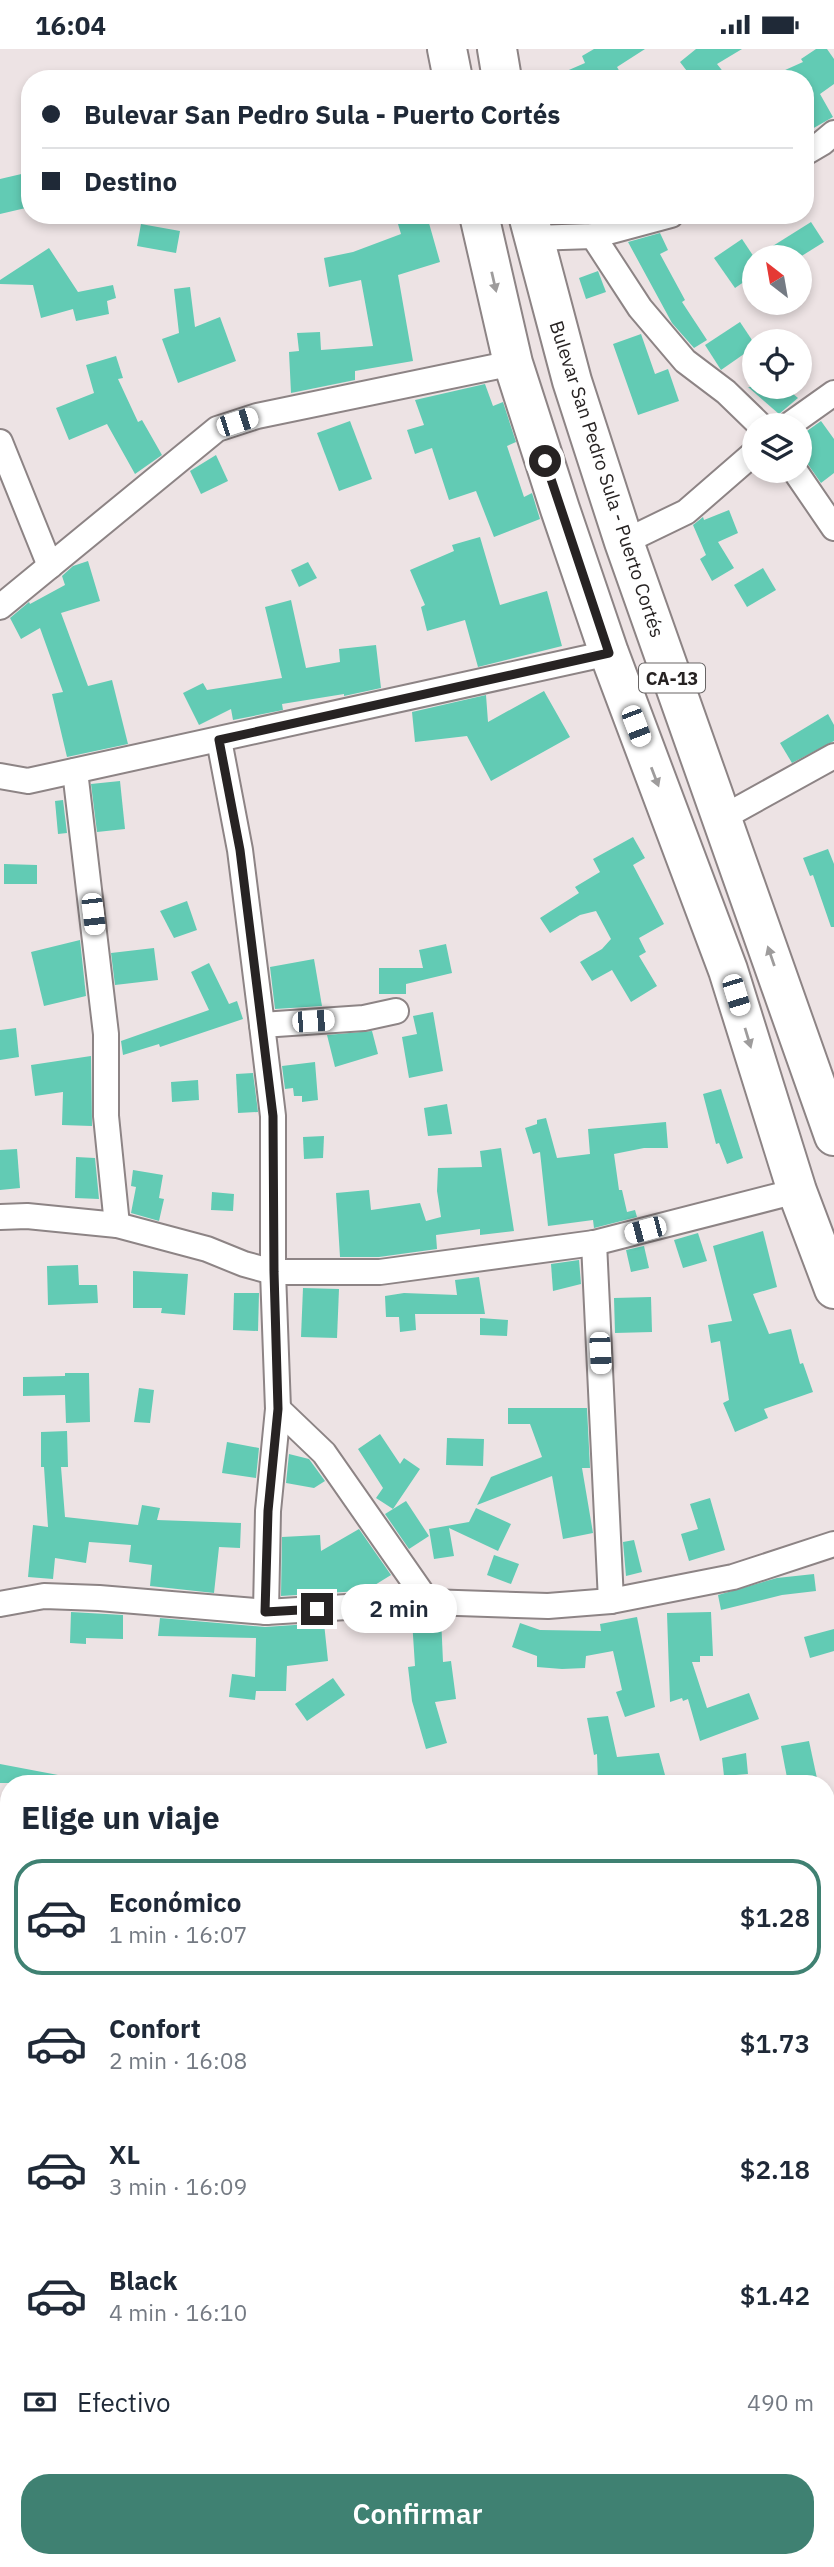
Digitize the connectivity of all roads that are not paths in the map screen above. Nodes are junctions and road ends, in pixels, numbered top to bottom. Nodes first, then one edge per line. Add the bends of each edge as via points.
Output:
1 (447, 49) edge
2 (497, 49) edge
3 (451, 70) edge
4 (500, 70) edge
5 (834, 133) edge
6 (814, 148) edge
7 (481, 224) edge
8 (641, 224) edge
9 (530, 227) edge
10 (593, 236) junction
11 (513, 363) junction
12 (834, 393) edge
13 (748, 413) edge
14 (806, 413) edge
15 (0, 442) edge
16 (742, 463) edge
17 (803, 483) edge
18 (834, 528) edge
19 (624, 542) junction
20 (50, 566) junction
21 (0, 607) edge
22 (609, 653) junction
23 (219, 740) junction
24 (834, 757) edge
25 (75, 771) junction
26 (0, 776) edge
27 (722, 818) junction
28 (396, 1011) dead end
29 (262, 1025) junction
30 (834, 1136) edge
31 (797, 1191) junction
32 (0, 1217) edge
33 (117, 1225) junction
34 (594, 1243) junction
35 (274, 1272) junction
36 (834, 1289) edge
37 (278, 1409) junction
38 (834, 1544) edge
39 (1, 1600) edge
40 (611, 1601) junction
41 (428, 1602) junction
42 (265, 1612) junction

1 - 3 highway
2 - 4 highway
5 - 6 street
7 -> 11 highway, CA-13
8 - 10 street
9 - 10 street
9 - 19 highway, Bulevar San Pedro Sula - Puerto Cortés / CA-13 via 572,381
10 - 13 street via 640,308 685,361
11 - 20 street via 257,416 217,429
11 - 22 highway, CA-13
12 - 14 street
15 - 20 street
16 - 19 street via 686,512
17 - 18 street
19 - 27 highway, Bulevar San Pedro Sula - Puerto Cortés / CA-13
20 - 21 street
22 - 23 street
22 -> 31 highway, CA-13 via 728,970
23 - 25 street
23 - 29 street via 240,850
24 - 27 street
25 - 26 street via 28,781
25 - 33 street via 106,1034 106,1116
30 -> 27 highway, Bulevar San Pedro Sula - Puerto Cortés / CA-13
28 - 29 street via 365,1018
29 - 35 street via 273,1116
31 - 34 street
31 - 36 highway, CA-13
32 - 33 street
33 - 35 street via 207,1248
34 - 35 street via 380,1272
34 - 40 street
35 - 37 street
37 - 41 street via 324,1453
37 - 42 street
38 - 40 street via 733,1577
39 - 42 street via 99,1598
40 - 41 street via 548,1606
41 - 42 street

